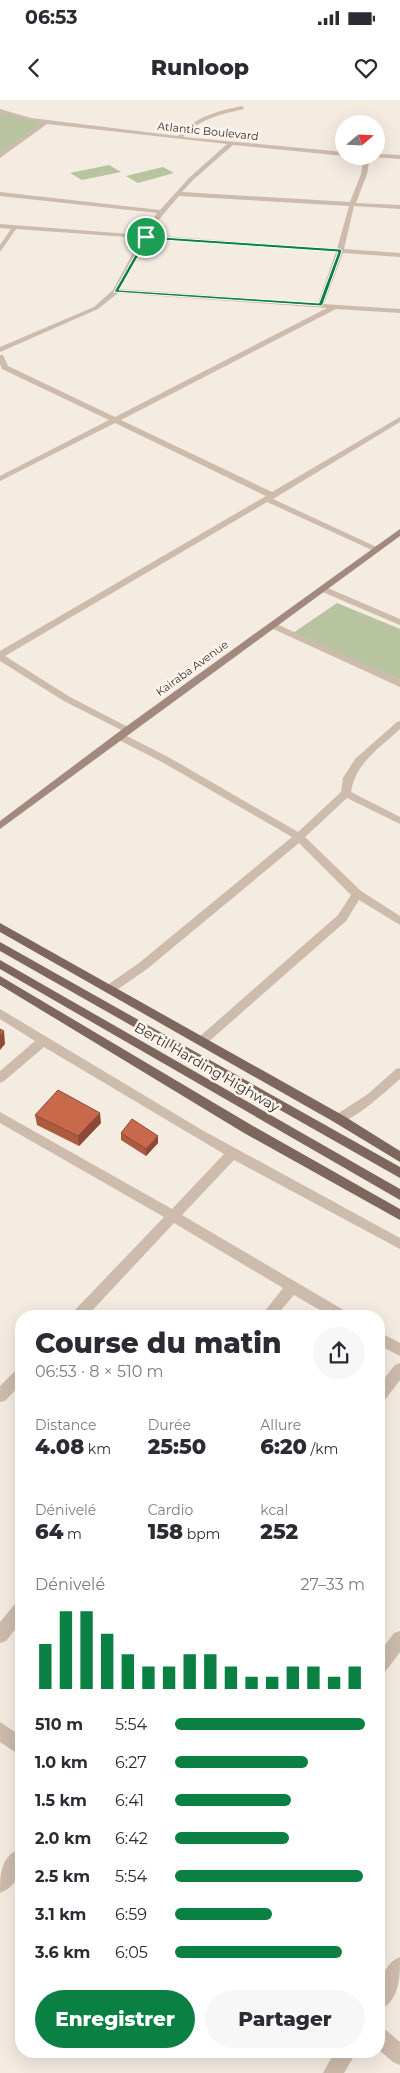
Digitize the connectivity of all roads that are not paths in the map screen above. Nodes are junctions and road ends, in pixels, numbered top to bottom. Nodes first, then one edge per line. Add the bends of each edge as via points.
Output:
1 (242, 108) dead end
2 (0, 111) edge
3 (46, 122) junction
4 (178, 138) junction
5 (8, 142) dead end
6 (16, 143) junction
7 (232, 143) junction
8 (335, 153) edge
9 (0, 156) edge
10 (385, 156) edge
11 (400, 156) edge
12 (366, 165) edge
13 (0, 194) edge
14 (178, 194) junction
15 (352, 204) junction
16 (400, 207) edge
17 (162, 212) junction
18 (0, 226) edge
19 (14, 228) junction
20 (146, 237) junction
21 (0, 250) edge
22 (340, 251) junction
23 (400, 255) edge
24 (116, 291) junction
25 (321, 304) junction
26 (336, 306) junction
27 (400, 311) edge
28 (0, 350) edge
29 (0, 357) edge
30 (3, 367) edge
31 (400, 419) edge
32 (117, 420) junction
33 (0, 478) edge
34 (270, 497) junction
35 (400, 532) edge
36 (377, 549) junction
37 (323, 589) junction
38 (400, 622) edge
39 (272, 625) junction
40 (0, 656) edge
41 (400, 684) edge
42 (400, 724) edge
43 (123, 733) junction
44 (346, 793) junction
45 (400, 821) edge
46 (0, 826) edge
47 (299, 837) junction
48 (357, 894) junction
49 (400, 921) edge
50 (0, 927) edge
51 (0, 946) edge
52 (0, 964) edge
53 (0, 980) edge
54 (110, 989) junction
55 (0, 1013) edge
56 (43, 1041) junction
57 (202, 1041) junction
58 (400, 1072) edge
59 (0, 1078) edge
60 (0, 1117) edge
61 (339, 1119) junction
62 (232, 1154) junction
63 (400, 1157) edge
64 (400, 1173) edge
65 (400, 1195) edge
66 (400, 1214) edge
67 (174, 1216) junction
68 (400, 1244) edge
69 (292, 1287) junction
70 (84, 1310) edge
71 (273, 1310) edge
72 (332, 1310) edge
73 (385, 1341) edge
74 (400, 1350) edge
75 (400, 1369) edge
76 (15, 1380) edge
77 (385, 1388) edge
78 (0, 1396) edge
79 (15, 1617) edge
80 (0, 1635) edge
81 (400, 1639) edge
82 (385, 1658) edge
83 (0, 1731) edge
84 (15, 1742) edge
85 (15, 1865) edge
86 (0, 1884) edge
87 (400, 1966) edge
88 (385, 1990) edge
89 (385, 2042) edge
90 (400, 2055) edge
91 (343, 2058) edge
92 (333, 2073) edge

1 - 4 street via 204,117
2 - 3 street, Atlantic Boulevard
3 - 4 street, Atlantic Boulevard
3 - 6 street
4 - 7 street, Atlantic Boulevard
5 - 6 street
6 - 9 street
7 - 8 street, Atlantic Boulevard
7 - 14 street
10 - 11 street
12 - 15 street
13 - 17 street
14 - 15 street
14 - 17 street
15 - 16 street
15 - 22 street
17 - 20 street
18 - 19 street
19 - 20 street
19 - 21 street
20 - 22 street
20 - 24 street
22 - 23 street
22 - 25 street
24 - 25 street
24 - 28 street via 96,308
25 - 26 street
26 - 27 street
26 - 32 street
29 - 30 street
30 - 32 street
31 - 34 street
32 - 33 street
32 - 34 street
34 - 36 street
34 - 40 street
35 - 36 street, Kairaba Avenue
36 - 37 street, Kairaba Avenue
37 - 38 street
37 - 39 street, Kairaba Avenue
39 - 41 street
39 - 43 street, Kairaba Avenue
40 - 43 street
42 - 44 street via 359,761 348,778
43 - 46 street, Kairaba Avenue
43 - 47 street
44 - 45 street
44 - 47 street
47 - 48 street
47 - 54 street via 143,966
48 - 49 street
48 - 57 street via 342,918
50 - 54 main road
51 - 64 main road, Bertil Harding Highway
52 - 65 main road, Bertil Harding Highway
53 - 66 main road via 296,1159
54 - 57 main road
55 - 56 street
56 - 59 street
56 - 62 street
57 - 61 main road
58 - 61 street via 372,1097
60 - 67 street
61 - 63 main road
62 - 67 street
62 - 68 street
67 - 69 street
67 - 70 street
69 - 71 street
69 - 72 street
73 - 74 street
75 - 77 street
76 - 78 street
79 - 80 street
81 - 82 street
83 - 84 street
85 - 86 street
87 - 88 street
89 - 90 street
91 - 92 street

